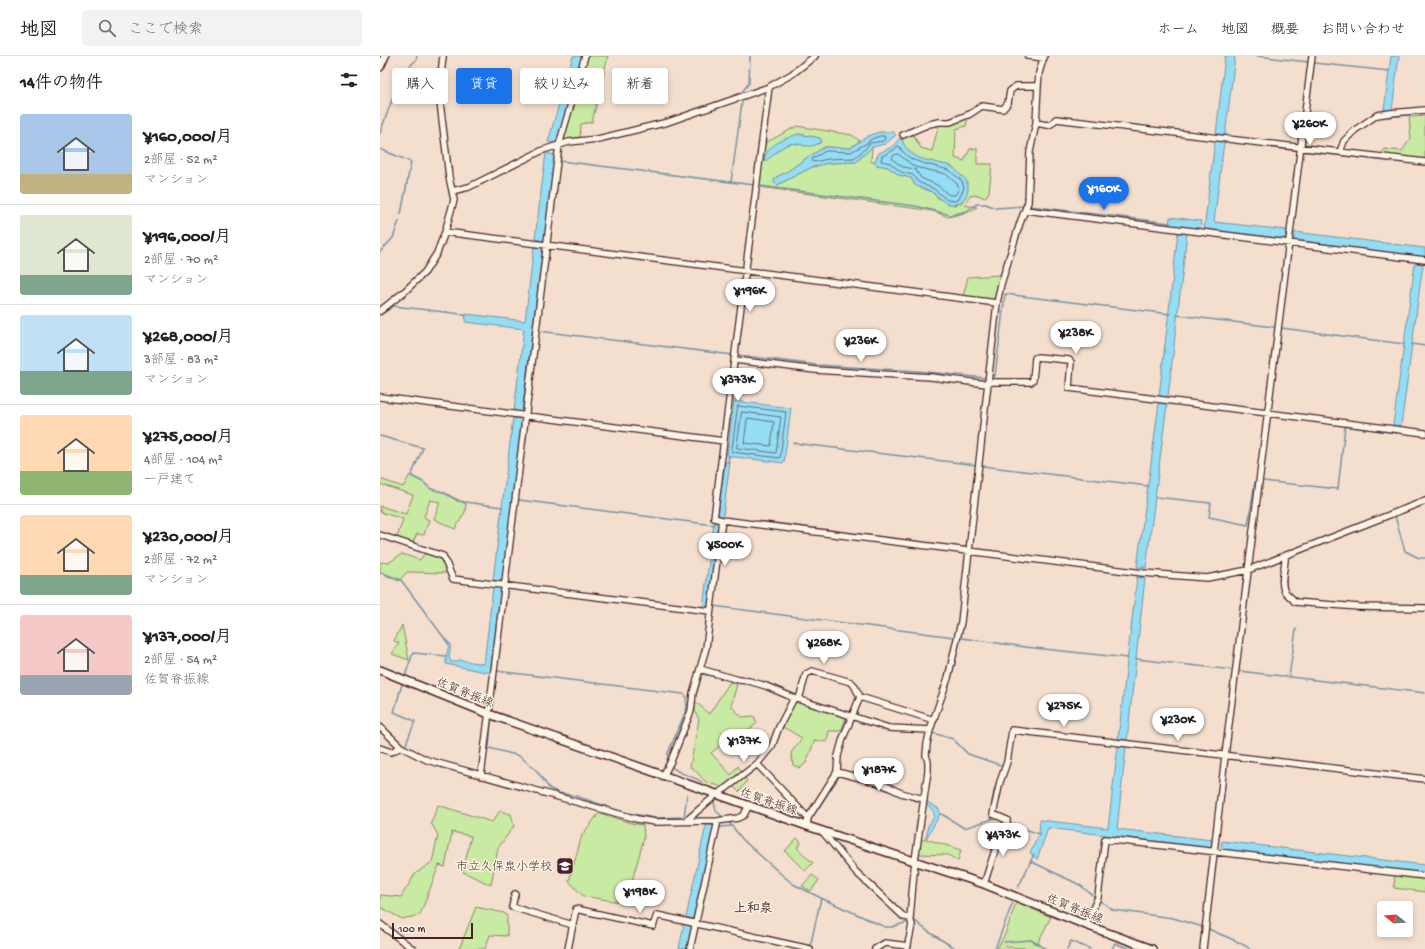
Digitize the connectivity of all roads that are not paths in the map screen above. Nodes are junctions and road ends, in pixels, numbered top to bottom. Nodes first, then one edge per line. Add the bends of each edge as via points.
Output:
1 (443, 56) edge
2 (585, 56) edge
3 (815, 56) edge
4 (1028, 56) edge
5 (1312, 56) edge
6 (1044, 57) edge
7 (1038, 86) junction
8 (769, 87) junction
9 (1425, 110) edge
10 (1036, 123) junction
11 (903, 134) dead end
12 (557, 146) junction
13 (1300, 148) junction
14 (1340, 152) junction
15 (1425, 162) edge
16 (452, 191) junction
17 (1024, 210) junction
18 (445, 232) junction
19 (1289, 238) junction
20 (541, 245) junction
21 (1425, 260) edge
22 (746, 271) junction
23 (998, 303) junction
24 (380, 311) edge
25 (736, 356) junction
26 (989, 379) junction
27 (380, 397) edge
28 (1268, 413) junction
29 (520, 416) junction
30 (1425, 433) edge
31 (724, 441) junction
32 (1425, 501) edge
33 (719, 520) junction
34 (380, 535) edge
35 (969, 552) junction
36 (1285, 556) junction
37 (1248, 570) junction
38 (500, 584) junction
39 (1425, 608) edge
40 (710, 611) junction
41 (700, 669) junction
42 (380, 670) edge
43 (860, 697) junction
44 (796, 698) junction
45 (489, 714) junction
46 (851, 717) junction
47 (934, 720) junction
48 (380, 726) edge
49 (930, 730) junction
50 (401, 747) junction
51 (380, 748) edge
52 (1225, 756) junction
53 (756, 764) junction
54 (837, 772) junction
55 (481, 776) junction
56 (663, 776) junction
57 (1425, 779) edge
58 (717, 794) junction
59 (924, 799) junction
60 (748, 805) junction
61 (808, 818) junction
62 (687, 820) junction
63 (720, 820) junction
64 (807, 826) junction
65 (821, 830) junction
66 (1215, 847) junction
67 (915, 860) junction
68 (1425, 876) edge
69 (984, 884) junction
70 (516, 894) dead end
71 (910, 918) junction
72 (380, 924) edge
73 (695, 924) junction
74 (573, 925) junction
75 (1086, 925) junction
76 (907, 947) edge
77 (413, 949) edge
78 (568, 949) edge
79 (690, 949) edge
80 (809, 949) edge
81 (875, 949) edge
82 (1152, 949) edge
83 (1203, 949) edge

1 - 16 street via 439,94
2 - 12 street
3 - 8 street via 792,74
4 - 6 street
5 - 13 street
6 - 7 street
7 - 10 street
7 - 11 street via 1016,86 1010,91 1008,103 1003,109 982,106 950,122 929,124
8 - 12 street via 668,122
8 - 22 street
9 - 14 street via 1377,115 1355,130 1344,141
10 - 13 street via 1047,125 1056,119
10 - 17 street via 1030,152 1028,202
12 - 16 street via 469,187
12 - 20 street
13 - 14 street
13 - 19 street
14 - 15 street
16 - 18 street via 454,200
17 - 19 street via 1184,230
17 - 23 street via 1001,284
18 - 20 street
18 - 24 street via 437,253 425,272
19 - 21 street
19 - 28 street
20 - 22 street
20 - 29 street via 537,330
22 - 23 street
22 - 25 street
23 - 26 street
25 - 26 street via 815,370 888,373 986,384
25 - 31 street
26 - 28 street via 1032,382 1035,358 1069,360 1069,388
26 - 35 street
27 - 29 street
28 - 30 street
28 - 37 street
29 - 31 street
29 - 38 street
31 - 33 street via 714,518
32 - 36 street
33 - 35 street
33 - 40 street
34 - 38 street via 443,556 453,579
35 - 37 street via 1207,578
35 - 47 street via 958,638
36 - 37 street
36 - 39 street via 1284,590 1294,602 1358,607
37 - 52 street
38 - 40 street
38 - 45 street
40 - 41 street via 706,648
41 - 44 street via 766,686
41 - 56 street via 692,696 691,711
42 - 45 main road, 佐賀脊振線
43 - 44 street via 851,682 812,671 806,674
43 - 46 street
43 - 47 street
44 - 46 street
44 - 53 street via 779,727 772,746
45 - 55 street
45 - 56 main road, 佐賀脊振線
46 - 49 street via 889,728
46 - 54 street via 838,756
47 - 49 street
48 - 50 street
49 - 59 street
50 - 51 street via 392,752
50 - 55 street via 427,760
52 - 57 street
52 - 66 street
52 - 69 street via 1012,730 1007,762 993,814 1007,822
53 - 58 street
53 - 61 street
54 - 59 street via 880,783 901,793
54 - 61 street
55 - 62 street via 637,819 655,822
56 - 58 main road, 佐賀脊振線
58 - 60 main road, 佐賀脊振線
58 - 62 street
59 - 67 street
60 - 63 street via 742,817
60 - 64 main road, 佐賀脊振線
61 - 64 street
62 - 63 street
63 - 73 street
64 - 65 main road, 佐賀脊振線
65 - 67 main road, 佐賀脊振線
65 - 71 street via 856,872 904,917
66 - 68 street
66 - 75 street via 1105,839 1097,898
66 - 83 street
67 - 69 main road, 佐賀脊振線
67 - 71 street
69 - 75 main road, 佐賀脊振線
70 - 74 street via 512,907
71 - 76 street via 912,925
72 - 77 street
73 - 74 street via 657,915 653,926 576,909
73 - 79 street
73 - 80 street
74 - 78 street
75 - 82 main road, 佐賀脊振線
76 - 81 street via 886,943

